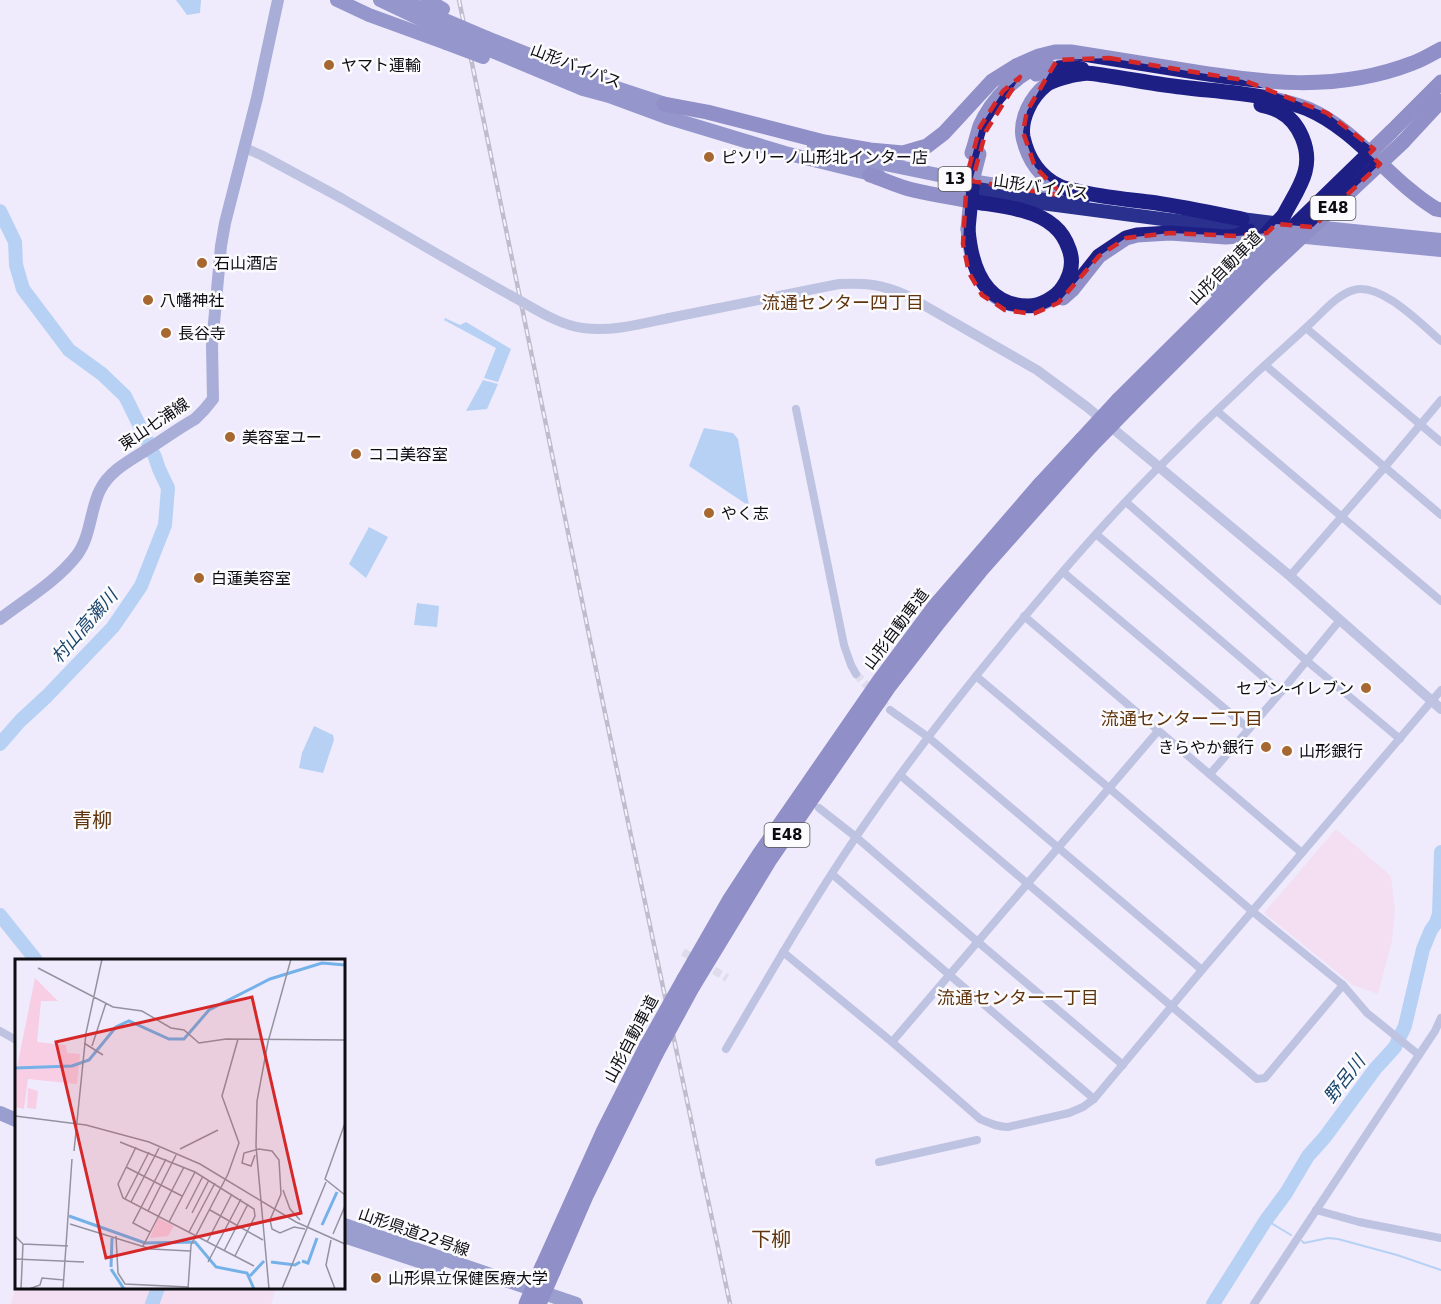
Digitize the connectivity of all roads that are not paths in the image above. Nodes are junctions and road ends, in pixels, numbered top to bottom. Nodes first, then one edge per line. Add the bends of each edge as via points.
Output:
1 (278, 0) edge
2 (337, 0) edge
3 (380, 0) edge
4 (403, 0) edge
5 (427, 0) edge
6 (441, 18) junction
7 (486, 44) junction
8 (1441, 49) edge
9 (1109, 58) junction
10 (1114, 77) junction
11 (1243, 80) junction
12 (1441, 82) edge
13 (1221, 92) junction
14 (1441, 101) edge
15 (664, 104) junction
16 (1441, 115) edge
17 (1409, 137) junction
18 (245, 148) junction
19 (975, 154) junction
20 (870, 175) junction
21 (1441, 201) edge
22 (1441, 210) edge
23 (1246, 225) junction
24 (965, 228) junction
25 (1441, 240) edge
26 (1441, 250) edge
27 (1253, 266) junction
28 (1306, 328) junction
29 (1441, 341) edge
30 (1265, 365) junction
31 (1441, 400) edge
32 (796, 409) dead end
33 (1217, 411) junction
34 (1420, 424) junction
35 (1441, 442) edge
36 (1159, 467) junction
37 (1384, 468) junction
38 (1126, 502) junction
39 (1441, 515) edge
40 (1341, 517) junction
41 (1096, 534) junction
42 (1063, 572) junction
43 (1290, 576) junction
44 (1441, 601) edge
45 (1024, 616) junction
46 (0, 619) edge
47 (1340, 620) junction
48 (1307, 661) junction
49 (856, 674) tunnel mouth
50 (976, 676) junction
51 (1441, 690) edge
52 (1281, 692) junction
53 (1438, 706) edge
54 (890, 710) tunnel mouth
55 (1249, 729) junction
56 (1158, 731) junction
57 (928, 737) junction
58 (1400, 739) junction
59 (1210, 774) junction
60 (900, 775) junction
61 (1109, 788) junction
62 (819, 808) dead end
63 (856, 837) junction
64 (1059, 848) junction
65 (1302, 853) junction
66 (832, 874) junction
67 (1027, 884) junction
68 (1252, 911) junction
69 (978, 942) junction
70 (783, 952) junction
71 (1202, 970) junction
72 (950, 975) junction
73 (1343, 985) junction
74 (1172, 1007) junction
75 (1441, 1018) edge
76 (0, 1031) edge
77 (15, 1039) edge
78 (892, 1042) junction
79 (726, 1048) dead end
80 (1419, 1055) junction
81 (1123, 1065) junction
82 (1094, 1099) junction
83 (0, 1105) edge
84 (15, 1112) edge
85 (0, 1113) edge
86 (15, 1120) edge
87 (977, 1140) dead end
88 (879, 1162) dead end
89 (1316, 1210) junction
90 (345, 1225) edge
91 (345, 1236) edge
92 (1441, 1238) edge
93 (547, 1269) junction
94 (526, 1304) edge
95 (539, 1304) edge
96 (548, 1304) edge
97 (576, 1304) edge
98 (1254, 1304) edge

1 - 18 main road, 東山七浦線
2 - 7 highway, bridge via 446,43
3 - 6 highway, 山形バイパス / 13
4 - 6 highway, 山形バイパス / 13
5 - 6 highway
6 - 7 highway, 山形バイパス / 13, bridge
6 - 7 highway
7 - 15 highway, 山形バイパス / 13
7 - 20 highway, 山形バイパス / 13 via 583,89
8 - 11 highway via 1414,63 1348,80 1308,84
9 - 11 highway
9 - 15 highway via 1055,52 1022,63 992,81 927,146 903,153 824,142
9 - 19 highway via 1057,60 1034,68 1015,81 987,113
10 - 13 highway
10 - 19 highway via 1072,67 1034,75 1008,95
10 - 23 highway via 1083,73 1047,84 1035,96 1023,132 1035,167 1065,188 1173,205
11 - 21 highway via 1327,113 1359,135 1412,184
12 - 27 highway, 山形自動車道 / E48, bridge
13 - 22 highway via 1288,102 1328,120 1412,193
13 - 27 highway, bridge via 1278,110 1303,137 1305,174
14 - 17 highway, 山形自動車道 / E48
15 - 23 highway, 山形バイパス / 13 via 875,162
16 - 17 highway
17 - 27 highway, 山形自動車道 / E48, bridge
18 - 36 street, bridge via 558,321 581,328 637,325 839,284 867,283 888,288 939,312 1037,370
18 - 46 main road, 東山七浦線 via 221,246 212,345 213,399 195,419 108,478 78,553 60,573
19 - 24 highway, bridge
20 - 23 highway, 山形バイパス / 13 via 948,191
20 - 24 highway via 911,189 1009,207 1041,217 1054,226 1070,251 1071,270 1062,288 1055,296 1029,306 1000,299 978,276
23 - 24 highway via 1237,236 1170,233 1126,238 1099,256 1058,303 1033,314 992,305 975,286 964,258
23 - 25 highway, 山形バイパス / 13 via 1263,222
23 - 26 highway, 山形バイパス / 13
27 - 93 highway, 山形自動車道 / E48, bridge via 1086,443 1041,483 933,607 879,681 730,899 652,1050 603,1132
28 - 29 street via 1344,295 1355,289 1368,289 1389,299
28 - 30 street
28 - 34 street
30 - 33 street
30 - 37 street
31 - 34 street
32 - 49 street via 844,645
33 - 36 street
33 - 40 street
34 - 35 street
34 - 37 street
36 - 38 street
36 - 43 street
37 - 39 street
37 - 40 street
38 - 41 street
38 - 48 street
40 - 43 street
40 - 44 street
41 - 42 street
41 - 52 street
42 - 45 street
42 - 55 street
43 - 47 street
45 - 50 street
45 - 56 street
47 - 48 street
47 - 53 street
48 - 52 street
48 - 58 street
50 - 57 street
50 - 61 street
51 - 53 street
52 - 55 street
53 - 58 street
54 - 57 street
55 - 59 street
56 - 59 street
56 - 61 street
57 - 60 street
57 - 64 street
58 - 65 street
59 - 65 street
60 - 63 street
60 - 67 street
61 - 64 street
61 - 68 street
62 - 63 street
63 - 66 street
63 - 69 street
64 - 67 street
64 - 71 street
65 - 68 street
66 - 70 street
66 - 72 street
67 - 69 street
67 - 74 street
68 - 71 street
68 - 73 street
69 - 72 street
69 - 81 street
70 - 78 street
70 - 79 street
71 - 74 street
72 - 78 street
72 - 82 street
73 - 74 street via 1265,1077 1259,1078
73 - 80 street via 1367,1013
74 - 81 street
75 - 80 street
76 - 77 street
78 - 82 street via 980,1119 1000,1127 1068,1113
80 - 89 street
81 - 82 street
83 - 84 main road
85 - 86 main road
87 - 88 street
89 - 92 street
89 - 98 street
90 - 97 main road, 山形県道22号線
91 - 96 main road, 山形県道22号線
93 - 94 highway, 山形自動車道 / E48, bridge
93 - 95 highway, 山形自動車道 / E48, bridge

